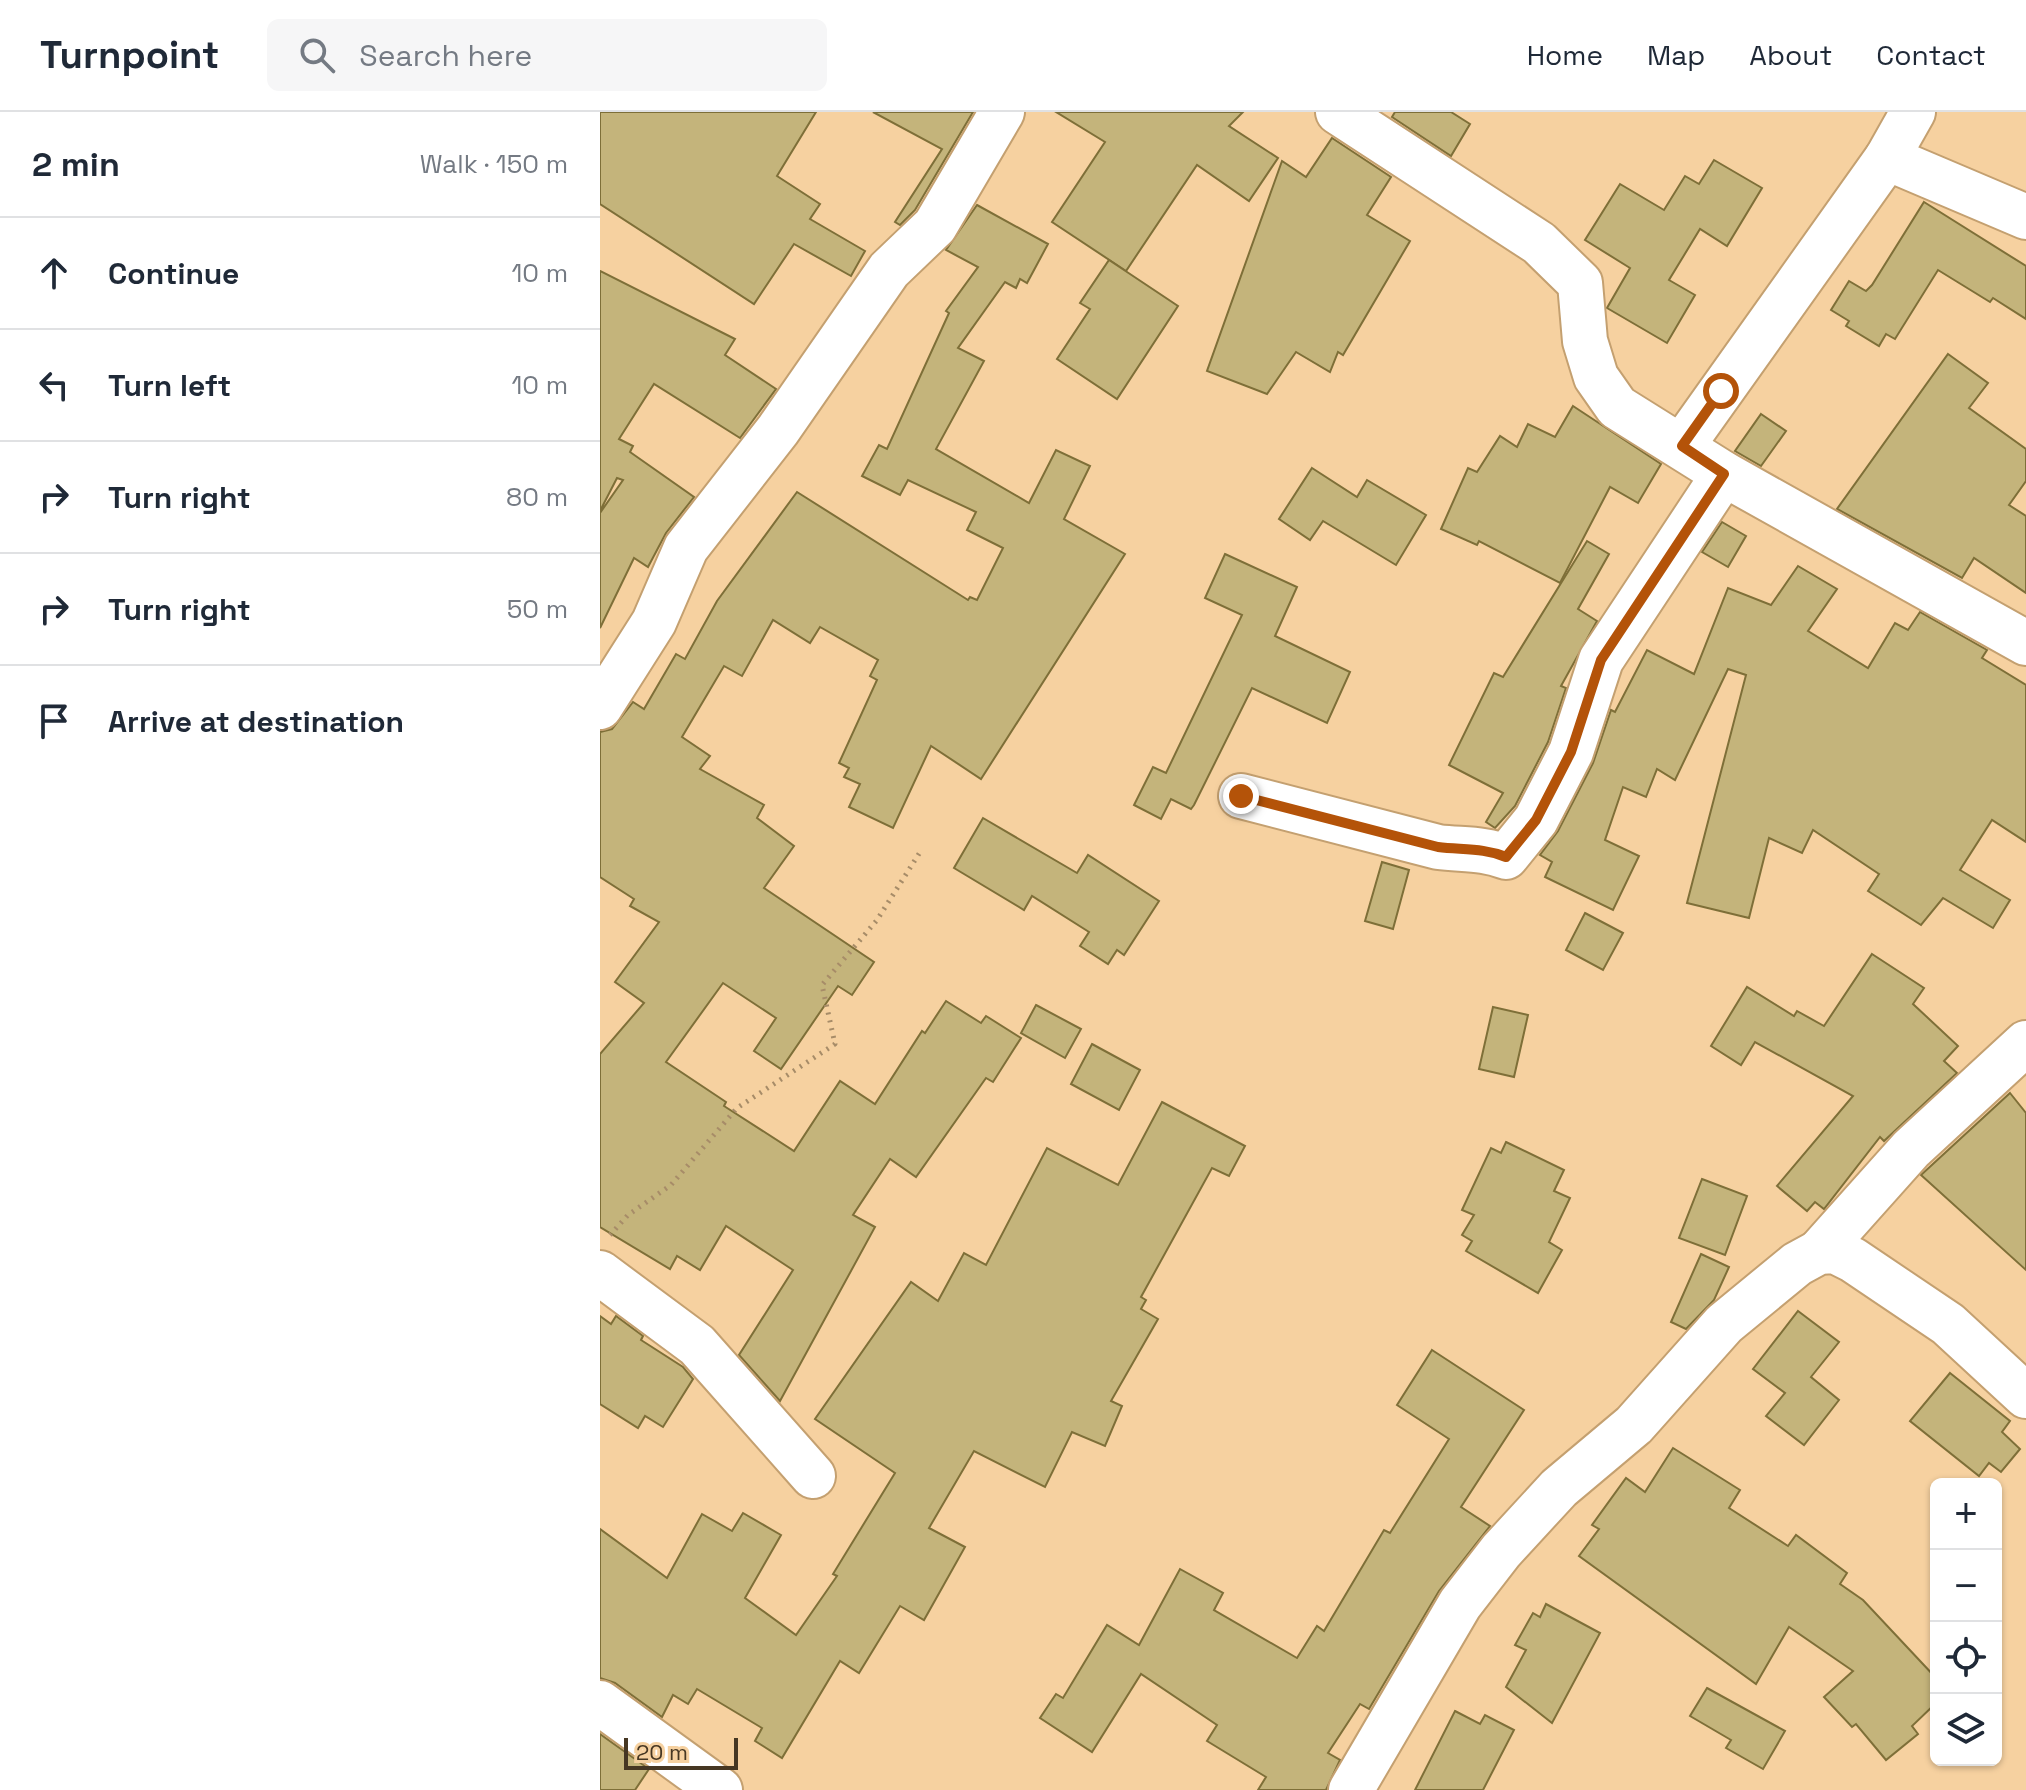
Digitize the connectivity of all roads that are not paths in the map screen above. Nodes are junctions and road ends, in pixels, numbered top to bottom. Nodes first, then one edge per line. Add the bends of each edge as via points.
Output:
1 (1002, 112) edge
2 (1338, 112) edge
3 (1913, 112) edge
4 (1887, 158) junction
5 (2026, 217) edge
6 (1682, 446) junction
7 (1724, 474) junction
8 (2026, 643) edge
9 (600, 707) edge
10 (1241, 796) dead end
11 (2026, 1043) edge
12 (1819, 1252) junction
13 (600, 1273) edge
14 (2026, 1396) edge
15 (813, 1476) dead end
16 (600, 1703) edge
17 (720, 1790) edge
18 (1351, 1790) edge

1 - 9 street via 935,226 889,270 778,430 686,548 654,622
2 - 6 street via 1560,261 1580,283 1585,341 1596,377 1617,407
3 - 4 street
4 - 5 street
4 - 6 street
6 - 7 street
7 - 8 street
7 - 10 street via 1601,660 1571,752 1536,820 1506,857 1484,848 1438,847
11 - 12 street via 1911,1149
12 - 14 street via 1835,1251 1889,1282 1948,1324
12 - 18 street via 1775,1280 1724,1324 1634,1425 1559,1488 1501,1551 1460,1604
13 - 15 street via 697,1345
16 - 17 street

